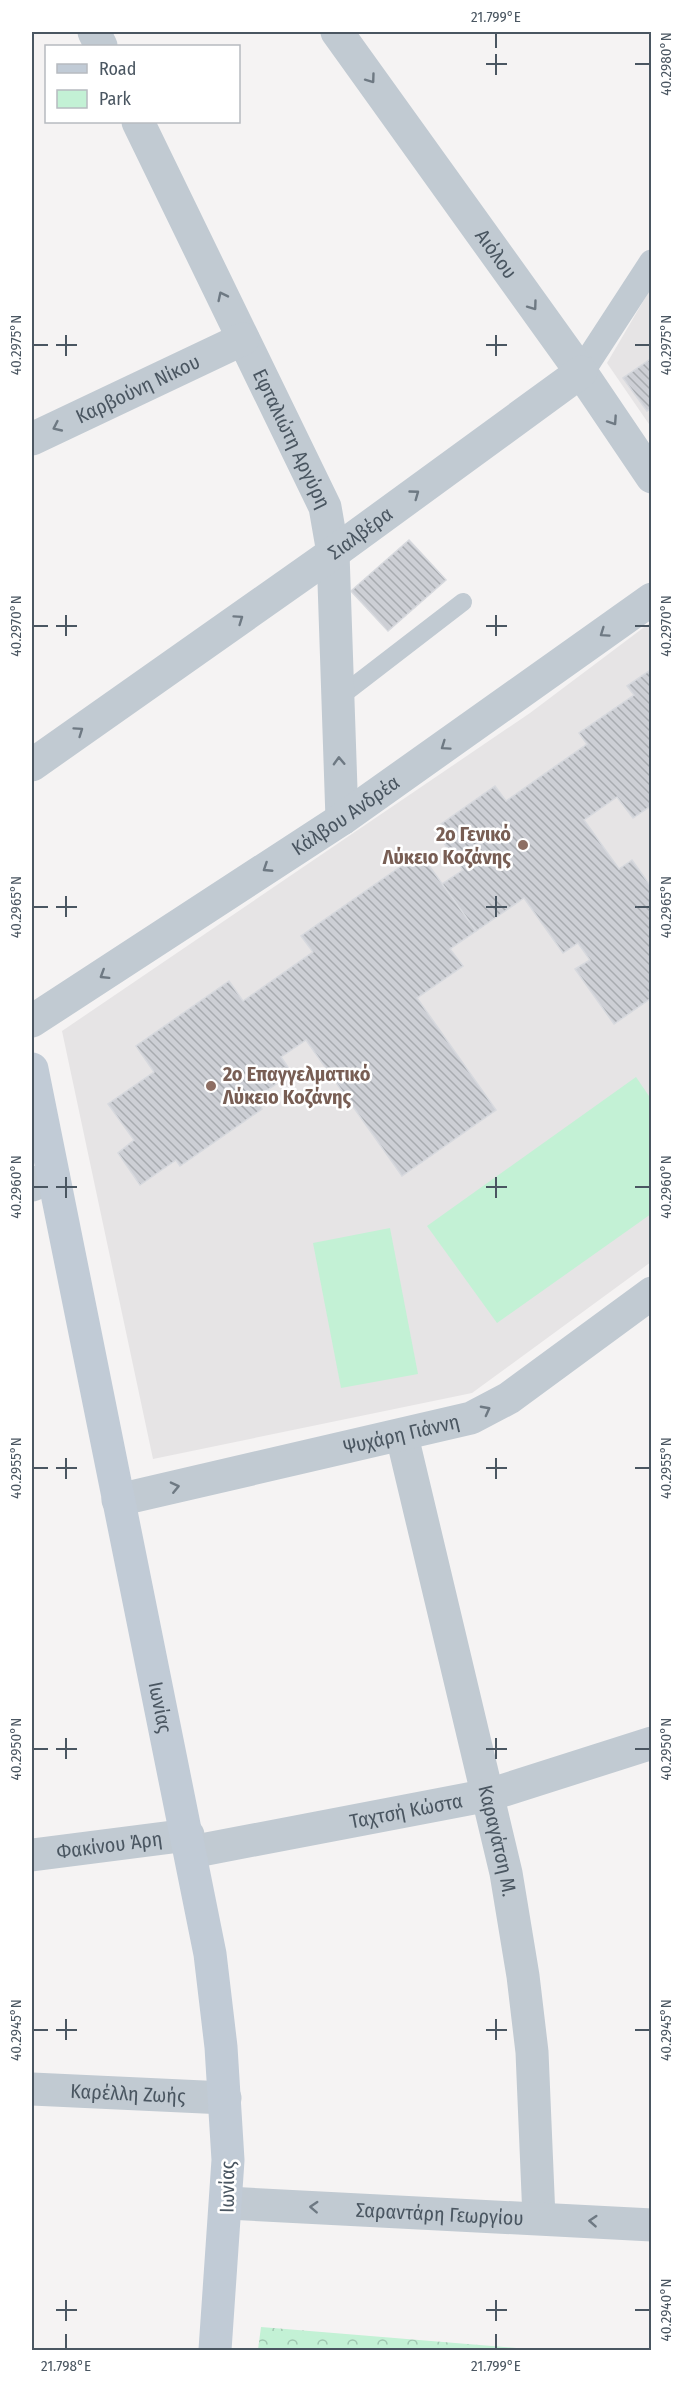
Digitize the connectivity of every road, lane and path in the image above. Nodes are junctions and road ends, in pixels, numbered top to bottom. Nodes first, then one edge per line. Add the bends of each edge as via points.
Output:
1 (337, 32) edge
2 (138, 123) edge
3 (651, 263) edge
4 (243, 339) junction
5 (581, 372) junction
6 (32, 439) edge
7 (651, 477) edge
8 (333, 553) junction
9 (651, 599) edge
10 (463, 602) dead end
11 (337, 699) junction
12 (32, 765) edge
13 (342, 819) junction
14 (32, 1021) edge
15 (32, 1069) edge
16 (42, 1181) edge
17 (651, 1293) edge
18 (402, 1436) junction
19 (118, 1500) junction
20 (651, 1743) edge
21 (489, 1795) junction
22 (189, 1844) junction
23 (32, 1855) edge
24 (32, 2089) edge
25 (225, 2098) junction
26 (226, 2215) junction
27 (539, 2218) junction
28 (651, 2225) edge
29 (215, 2350) edge

1 -> 5 street, Αιόλου
4 -> 2 street, Εφταλιώτη Αργύρη
3 - 5 street, Σιαλβέρα
4 -> 6 street, Καρβούνη Νίκου
4 - 8 street, Εφταλιώτη Αργύρη via 325,507
5 -> 7 street, Αιόλου
8 -> 5 street, Σιαλβέρα
8 - 11 street, Εφταλιώτη Αργύρη
12 -> 8 street, Σιαλβέρα
9 -> 13 street, Κάλβου Ανδρέα
10 - 11 lane
13 -> 11 street, Εφταλιώτη Αργύρη
13 -> 14 street, Κάλβου Ανδρέα
15 - 16 main road, Ιωνίας
16 - 19 main road, Ιωνίας
18 -> 17 street, Ψυχάρη Γιάννη via 471,1418 509,1398
19 -> 18 street, Ψυχάρη Γιάννη
18 - 21 street, Καραγάτση Μ.
19 - 22 main road, Ιωνίας
20 - 21 street, Ταχτσή Κώστα
21 - 22 street, Ταχτσή Κώστα
21 - 27 street, Καραγάτση Μ. via 506,1873 532,2052
22 - 23 street, Φακίνου Άρη
22 - 25 main road, Ιωνίας via 211,1964
24 - 25 street, Καρέλλη Ζωής
25 - 26 main road, Ιωνίας
27 -> 26 street, Σαραντάρη Γεωργίου
26 - 29 main road, Ιωνίας
28 -> 27 street, Σαραντάρη Γεωργίου

